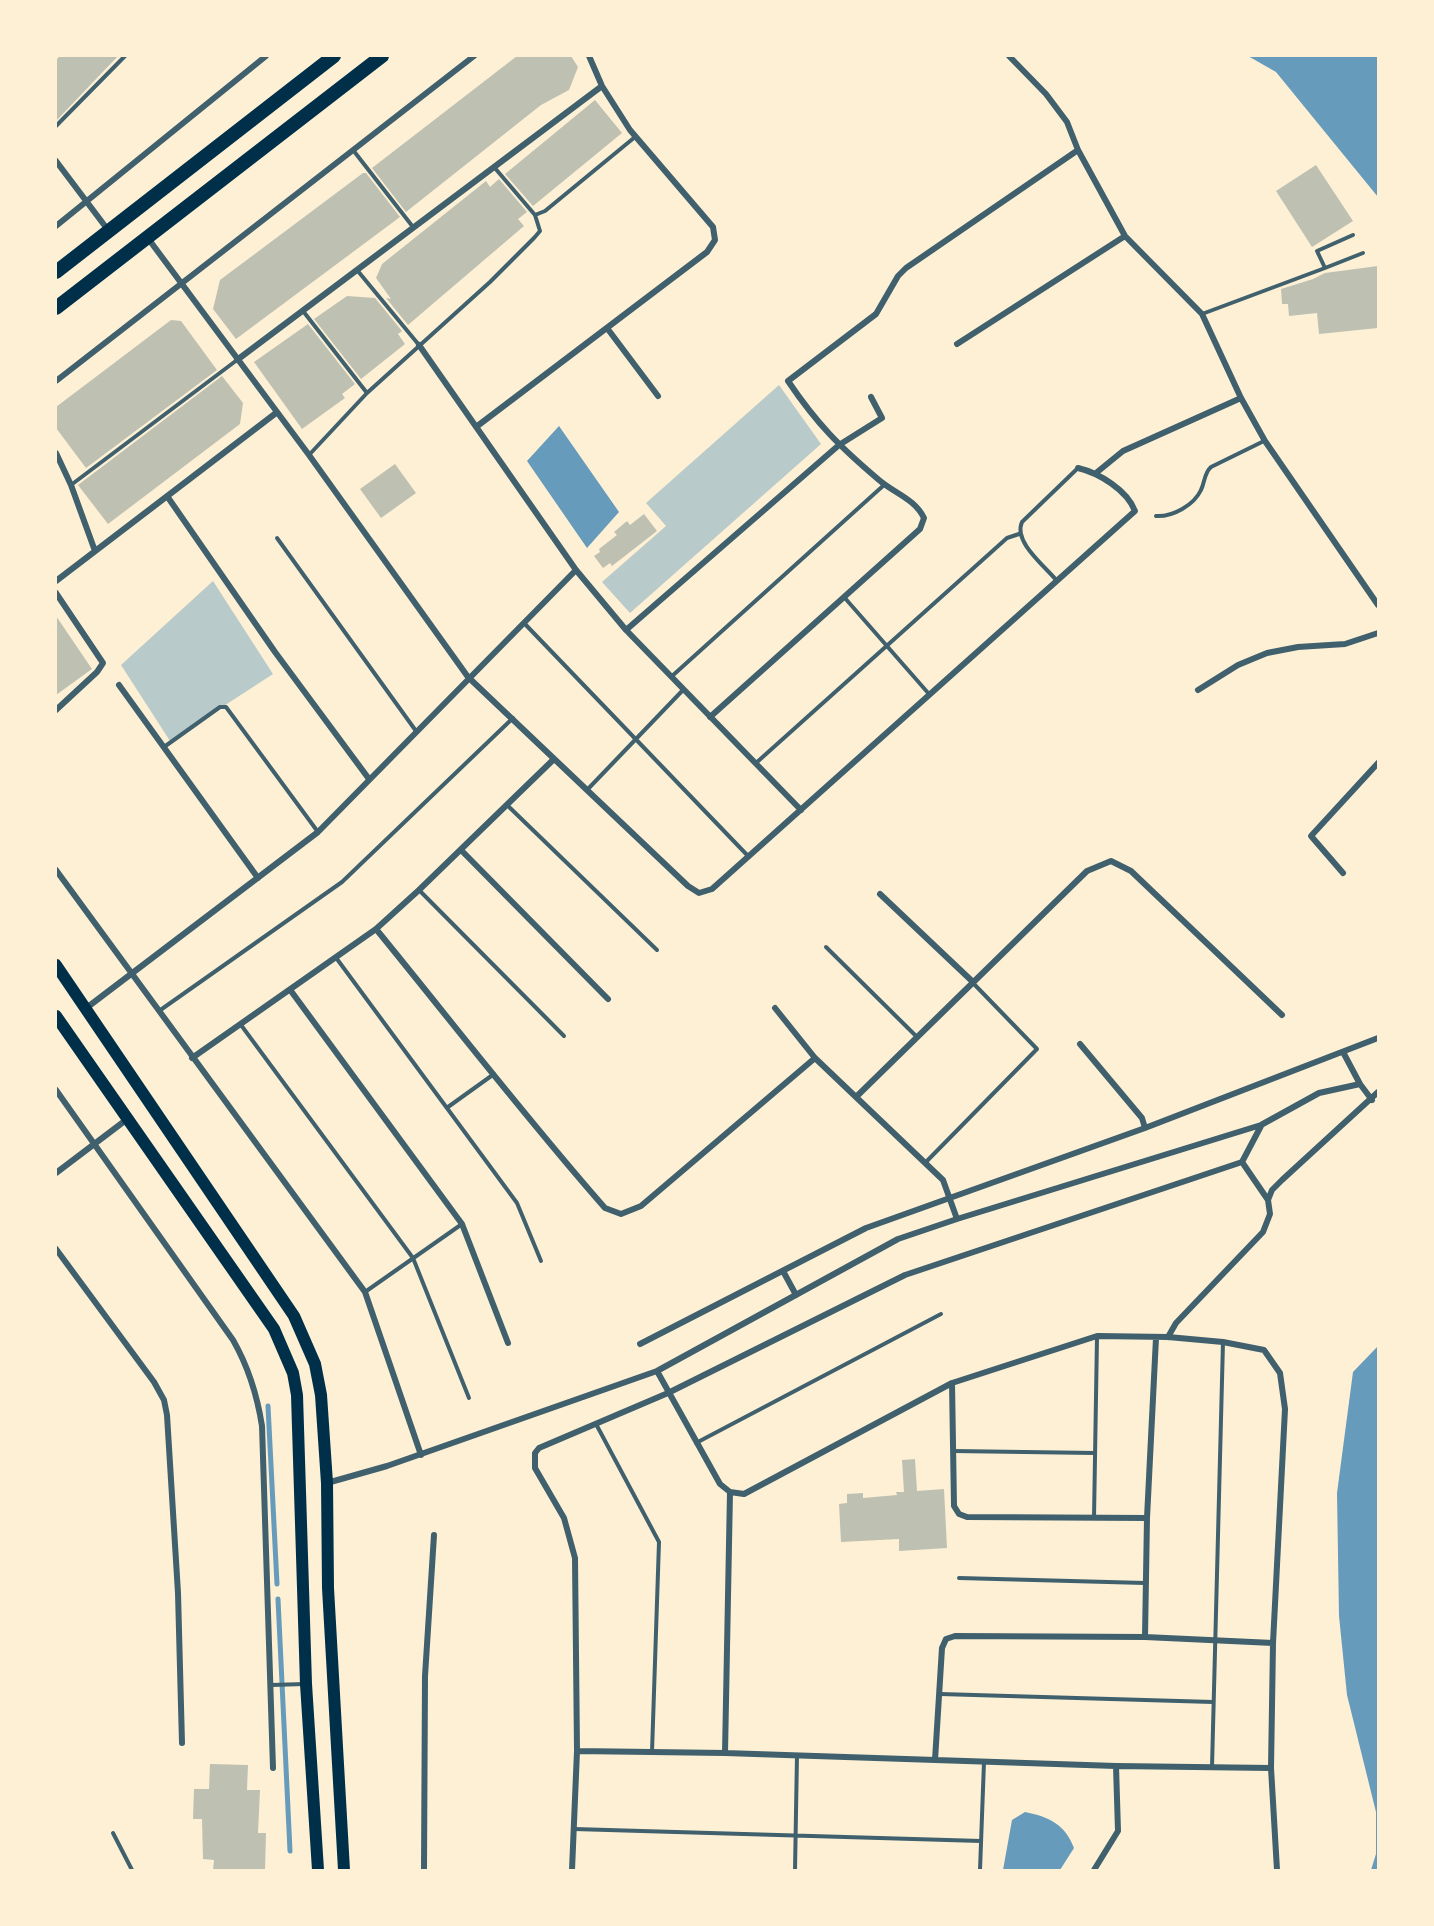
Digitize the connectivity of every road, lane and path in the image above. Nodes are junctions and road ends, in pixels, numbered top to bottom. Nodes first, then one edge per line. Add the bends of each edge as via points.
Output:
1 (125, 56) edge
2 (266, 56) edge
3 (334, 56) edge
4 (382, 56) edge
5 (474, 56) edge
6 (589, 56) edge
7 (1009, 56) edge
8 (602, 86) junction
9 (56, 126) edge
10 (635, 137) junction
11 (353, 149) junction
12 (1078, 150) junction
13 (56, 161) edge
14 (494, 167) junction
15 (87, 202) junction
16 (536, 214) junction
17 (56, 226) edge
18 (413, 228) junction
19 (109, 231) junction
20 (1353, 235) dead end
21 (1125, 236) junction
22 (147, 237) junction
23 (1363, 254) dead end
24 (1324, 268) junction
25 (357, 270) junction
26 (56, 272) edge
27 (181, 283) junction
28 (56, 308) edge
29 (303, 311) junction
30 (1203, 314) junction
31 (608, 328) junction
32 (957, 344) dead end
33 (419, 345) junction
34 (237, 360) junction
35 (56, 381) edge
36 (367, 393) junction
37 (658, 396) dead end
38 (871, 397) dead end
39 (1241, 398) junction
40 (276, 413) junction
41 (476, 427) junction
42 (1265, 441) junction
43 (839, 445) junction
44 (56, 453) edge
45 (309, 455) junction
46 (1078, 468) joint
47 (1096, 473) junction
48 (71, 485) junction
49 (884, 485) junction
50 (167, 496) junction
51 (1156, 516) dead end
52 (1019, 534) junction
53 (277, 538) dead end
54 (95, 551) junction
55 (576, 570) junction
56 (56, 581) edge
57 (1057, 581) junction
58 (56, 593) edge
59 (844, 597) junction
60 (1378, 605) edge
61 (523, 623) junction
62 (626, 630) junction
63 (1378, 633) edge
64 (887, 644) junction
65 (468, 677) junction
66 (671, 677) junction
67 (119, 685) dead end
68 (683, 690) junction
69 (1198, 690) dead end
70 (930, 695) junction
71 (56, 710) edge
72 (710, 717) junction
73 (513, 718) junction
74 (416, 731) junction
75 (635, 740) junction
76 (164, 747) junction
77 (554, 759) junction
78 (756, 763) junction
79 (1378, 763) edge
80 (369, 779) junction
81 (587, 790) junction
82 (507, 805) junction
83 (801, 810) junction
84 (318, 832) junction
85 (461, 850) junction
86 (749, 857) junction
87 (56, 870) edge
88 (1343, 873) dead end
89 (258, 878) junction
90 (419, 890) junction
91 (879, 894) dead end
92 (376, 929) junction
93 (826, 947) dead end
94 (657, 950) dead end
95 (337, 959) junction
96 (56, 965) edge
97 (130, 975) junction
98 (973, 982) junction
99 (291, 990) junction
100 (608, 999) dead end
101 (775, 1008) dead end
102 (85, 1009) junction
103 (157, 1012) junction
104 (1282, 1015) dead end
105 (56, 1016) edge
106 (241, 1025) junction
107 (564, 1036) dead end
108 (917, 1038) junction
109 (1378, 1038) edge
110 (1080, 1044) dead end
111 (1343, 1052) junction
112 (192, 1058) junction
113 (815, 1058) junction
114 (495, 1074) junction
115 (1360, 1084) junction
116 (56, 1090) edge
117 (1378, 1092) edge
118 (856, 1097) junction
119 (1372, 1100) junction
120 (448, 1107) junction
121 (126, 1120) junction
122 (1262, 1125) junction
123 (1145, 1128) junction
124 (93, 1143) junction
125 (1242, 1162) junction
126 (925, 1163) junction
127 (56, 1173) edge
128 (949, 1197) junction
129 (1268, 1200) junction
130 (957, 1219) junction
131 (462, 1224) junction
132 (56, 1249) edge
133 (413, 1258) junction
134 (542, 1261) dead end
135 (783, 1271) junction
136 (364, 1292) junction
137 (796, 1295) junction
138 (941, 1314) dead end
139 (1097, 1336) junction
140 (1168, 1337) junction
141 (1156, 1338) junction
142 (1223, 1342) junction
143 (508, 1343) dead end
144 (640, 1344) dead end
145 (657, 1371) junction
146 (952, 1383) junction
147 (668, 1393) junction
148 (469, 1398) dead end
149 (596, 1424) junction
150 (696, 1443) junction
151 (953, 1451) junction
152 (1095, 1453) junction
153 (421, 1455) junction
154 (327, 1483) junction
155 (730, 1492) junction
156 (1147, 1518) junction
157 (1094, 1519) junction
158 (434, 1535) dead end
159 (959, 1578) dead end
160 (1145, 1582) junction
161 (1145, 1637) junction
162 (1215, 1639) junction
163 (1272, 1643) junction
164 (302, 1683) junction
165 (269, 1685) junction
166 (940, 1694) junction
167 (1213, 1702) junction
168 (182, 1743) dead end
169 (577, 1751) junction
170 (725, 1753) junction
171 (652, 1754) junction
172 (797, 1755) junction
173 (935, 1760) junction
174 (984, 1761) junction
175 (1116, 1766) junction
176 (273, 1768) dead end
177 (1212, 1768) junction
178 (1272, 1768) junction
179 (574, 1829) junction
180 (113, 1833) dead end
181 (796, 1836) junction
182 (981, 1841) junction
183 (132, 1870) edge
184 (318, 1870) edge
185 (344, 1870) edge
186 (424, 1870) edge
187 (572, 1870) edge
188 (795, 1870) edge
189 (980, 1870) edge
190 (1094, 1870) edge
191 (1276, 1870) edge

1 - 9 lane
2 - 15 street
3 - 19 main road
4 - 22 main road
5 - 11 street
6 - 8 street
7 - 12 street via 1067,122
8 - 10 street
8 - 14 street
10 - 16 lane via 545,211
10 - 31 street via 713,227 715,240 707,252
11 - 18 lane
11 - 27 street
12 - 21 street
12 - 43 street via 906,268 876,314 788,381 813,418
13 - 15 street
14 - 16 lane
14 - 18 street
15 - 17 street
15 - 19 street
16 - 33 lane via 540,231 534,238
18 - 25 street
19 - 26 main road
20 - 24 lane via 1317,251
21 - 30 street
21 - 32 street
22 - 27 street
22 - 28 main road
23 - 24 lane
24 - 30 lane
25 - 29 street
25 - 33 lane
27 - 34 street
27 - 35 street
29 - 34 street
29 - 36 lane
30 - 39 street
31 - 37 street
31 - 41 street
33 - 36 lane
33 - 41 street
34 - 40 street
34 - 48 lane
36 - 45 lane
38 - 43 street via 882,418
39 - 42 street
39 - 47 street via 1123,451
40 - 45 street
40 - 50 street
41 - 55 street
42 - 51 lane via 1211,467 1193,501 1169,515
42 - 60 street
43 - 49 street
43 - 62 street
44 - 48 street
45 - 65 street
46 - 47 street
46 - 52 lane via 1022,522
47 - 57 street via 1131,500 1135,511
48 - 54 street
49 - 59 street via 919,507 924,518 920,529
49 - 66 lane
50 - 54 street
50 - 80 street
52 - 57 lane
52 - 64 lane via 1007,538
53 - 74 lane
54 - 56 street
55 - 61 street
55 - 62 street
57 - 70 street
58 - 71 street via 103,663
59 - 64 lane
59 - 72 street
61 - 65 street
61 - 75 lane
62 - 66 street
63 - 69 street via 1338,645 1267,652
64 - 70 lane
64 - 78 lane
65 - 73 street
65 - 74 street
66 - 68 street
67 - 76 street
68 - 72 street
68 - 75 lane
70 - 83 street
72 - 78 street
73 - 77 street
73 - 103 lane via 342,882
74 - 80 street
75 - 81 lane
75 - 86 lane
76 - 84 lane via 226,706
76 - 89 street
77 - 81 street
77 - 82 street
78 - 83 street
79 - 88 street via 1311,836
80 - 84 street
81 - 86 street via 699,893 712,890
82 - 85 street
82 - 94 lane
83 - 86 street
84 - 89 street
85 - 90 street
85 - 100 street
87 - 97 street
89 - 97 street
90 - 92 street
90 - 107 lane
91 - 98 street
92 - 95 street
92 - 114 street
93 - 108 lane
95 - 99 street
95 - 120 lane
96 - 102 main road
97 - 102 street
97 - 103 street
98 - 104 street via 1087,871 1111,861 1131,871
98 - 108 street
98 - 126 lane via 1037,1048
99 - 106 street
99 - 131 street
101 - 113 street
102 - 154 main road via 294,1316 315,1364
103 - 112 street
105 - 121 main road
106 - 112 street
106 - 133 lane
108 - 118 street
109 - 111 street
110 - 123 street via 1142,1118
111 - 115 street
111 - 123 street
112 - 136 street
113 - 114 street via 658,1193 621,1214 604,1208
113 - 118 street
114 - 120 lane
115 - 119 street
115 - 122 street via 1319,1093
116 - 124 street
117 - 119 street
118 - 126 street
119 - 129 street via 1282,1180
120 - 134 lane via 517,1203
121 - 124 street
121 - 164 main road via 274,1329 293,1372 300,1429
122 - 125 street
122 - 130 street
123 - 128 street
124 - 127 street
124 - 165 street via 233,1340 248,1367 262,1425
125 - 129 street
125 - 147 street via 905,1275
126 - 128 street via 943,1180
128 - 130 street
128 - 135 street via 866,1228
129 - 140 street via 1270,1214 1263,1232 1176,1323
130 - 137 street via 898,1239
131 - 133 lane
131 - 143 street
132 - 168 street via 164,1401 178,1593
133 - 136 lane
133 - 148 lane
135 - 137 street
135 - 144 street
136 - 153 street
137 - 145 street
138 - 150 lane
139 - 141 street
139 - 146 street
139 - 152 lane
140 - 141 street
140 - 142 street
141 - 156 street
142 - 162 lane
142 - 163 street via 1264,1350 1280,1373 1285,1409
145 - 147 street
145 - 153 street
146 - 151 street
146 - 155 street via 744,1494
147 - 149 street
147 - 150 street
149 - 169 street via 539,1448 534,1460 564,1518 575,1558
149 - 171 lane via 659,1542
150 - 155 street via 720,1484
151 - 152 lane
151 - 157 street via 954,1506 959,1514
152 - 157 lane
153 - 154 street
154 - 185 main road via 328,1588
155 - 170 street
156 - 157 street
156 - 160 street
158 - 186 street via 424,1676
159 - 160 lane
160 - 161 street
161 - 162 street
161 - 166 street via 954,1636 946,1639 942,1648
162 - 163 street
162 - 167 lane
163 - 178 street
164 - 165 lane
164 - 184 main road
165 - 176 street
166 - 167 lane
166 - 173 street
167 - 177 lane
169 - 171 street
169 - 179 street
170 - 171 street
170 - 172 street
172 - 173 street
172 - 181 lane
173 - 174 street
174 - 175 street
174 - 182 lane
175 - 177 street
175 - 190 street via 1118,1831
177 - 178 street
178 - 191 street
179 - 181 lane
179 - 187 street
180 - 183 lane
181 - 182 lane
181 - 188 lane
182 - 189 lane

